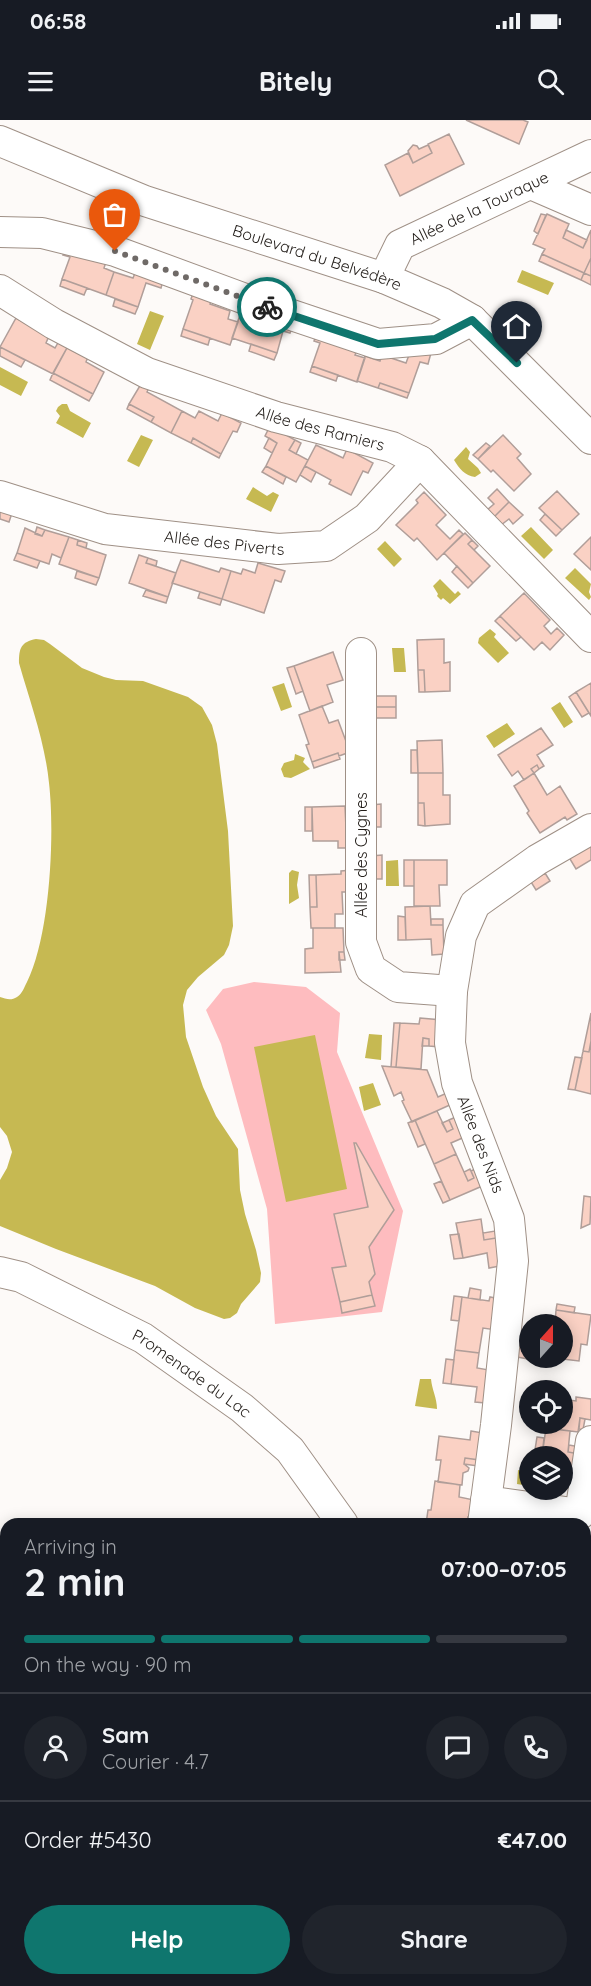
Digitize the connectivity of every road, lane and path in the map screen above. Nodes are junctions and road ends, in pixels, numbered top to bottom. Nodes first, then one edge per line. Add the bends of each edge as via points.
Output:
1 (0, 141) edge
2 (591, 155) edge
3 (531, 184) junction
4 (591, 210) edge
5 (0, 232) edge
6 (384, 278) junction
7 (0, 290) edge
8 (472, 320) junction
9 (591, 439) edge
10 (420, 461) junction
11 (0, 496) edge
12 (591, 637) edge
13 (361, 654) dead end
14 (591, 829) edge
15 (452, 991) junction
16 (0, 1272) edge
17 (591, 1441) edge
18 (484, 1513) edge
19 (339, 1518) edge

1 - 6 street, Boulevard du Belvédère via 145,201
2 - 3 street, Allée de la Touraque
3 - 4 street
3 - 6 street, Allée de la Touraque via 400,245
5 - 8 street via 42,233 115,251 378,344 435,339
6 - 8 street, Boulevard du Belvédère
7 - 10 street, Allée des Ramiers via 54,324 147,373 276,417 392,447
8 - 9 street, Boulevard du Belvédère
10 - 11 street, Allée des Piverts via 367,518 326,546 278,549 105,529
10 - 12 street, Allée des Ramiers
13 - 15 street, Allée des Cygnes via 361,942 371,969 398,987
14 - 15 street, Allée des Nids via 537,860 475,904 461,936
15 - 18 street, Allée des Nids via 450,1043 457,1083 509,1219 513,1261
16 - 19 street, Promenade du Lac via 21,1277 143,1338 242,1408 290,1450
17 - 18 street via 580,1514

